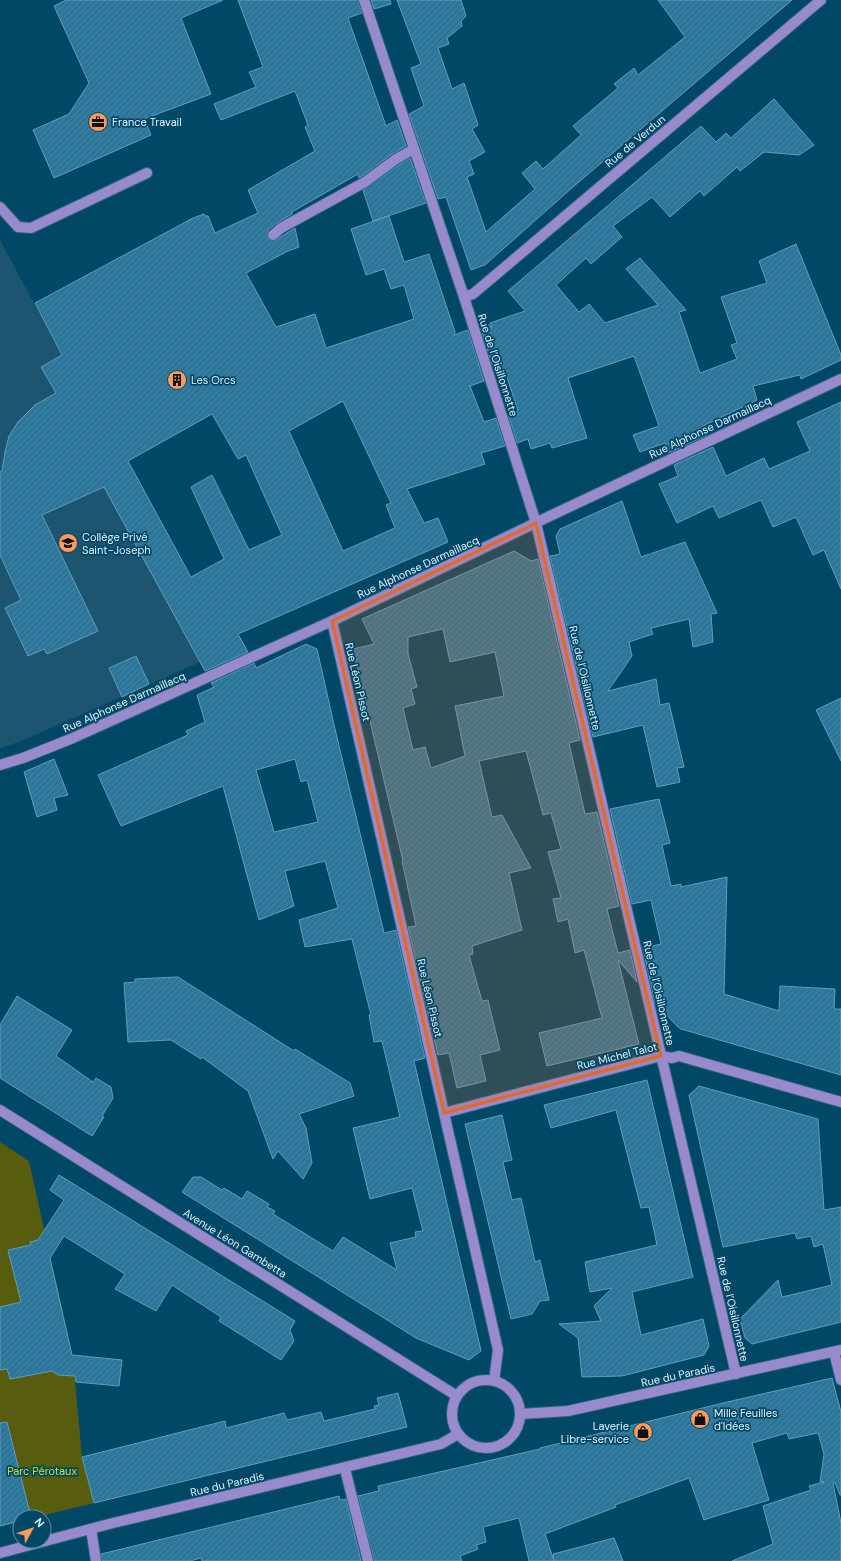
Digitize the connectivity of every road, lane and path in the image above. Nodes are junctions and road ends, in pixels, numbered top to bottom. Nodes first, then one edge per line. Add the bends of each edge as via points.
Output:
1 (364, 0) edge
2 (821, 0) edge
3 (414, 148) junction
4 (147, 173) dead end
5 (0, 206) edge
6 (273, 235) dead end
7 (464, 297) junction
8 (841, 379) edge
9 (536, 523) junction
10 (332, 620) junction
11 (0, 765) edge
12 (661, 1056) junction
13 (841, 1102) edge
14 (0, 1110) edge
15 (444, 1113) junction
16 (838, 1351) edge
17 (736, 1374) junction
18 (841, 1380) edge
19 (494, 1381) junction
20 (457, 1396) junction
21 (520, 1414) junction
22 (458, 1434) junction
23 (344, 1469) junction
24 (91, 1529) junction
25 (0, 1553) edge
26 (96, 1561) edge
27 (368, 1561) edge

1 - 3 street, Rue de l’Oisillonnette
2 - 7 street, Rue de Verdun via 473,294
3 - 6 street via 365,182 281,228
3 - 7 street, Rue de l’Oisillonnette
4 - 5 street via 31,228 18,227
7 - 9 street, Rue de l’Oisillonnette
8 - 9 street, Rue Alphonse Darmaillacq
9 - 10 street, Rue Alphonse Darmaillacq
9 - 12 street, Rue de l’Oisillonnette
10 - 11 street, Rue Alphonse Darmaillacq via 73,738
10 - 15 street, Rue Léon Pissot
12 - 13 street, Rue Michel Talot via 679,1056
12 - 15 street, Rue Michel Talot
12 - 17 street, Rue de l’Oisillonnette
14 - 20 street, Avenue Léon Gambetta
15 - 19 street, Rue Léon Pissot via 498,1350
16 - 17 street, Rue du Paradis
16 - 18 street
17 - 21 street, Rue du Paradis via 568,1411
19 - 20 street via 473,1382
19 - 21 street via 512,1393 518,1403
20 - 22 street via 452,1415
21 - 22 street via 514,1434 496,1447 475,1447
22 - 23 street, Rue du Paradis via 441,1444
23 - 24 street, Rue du Paradis
23 - 27 street
24 - 25 street, Rue du Paradis
24 - 26 street

